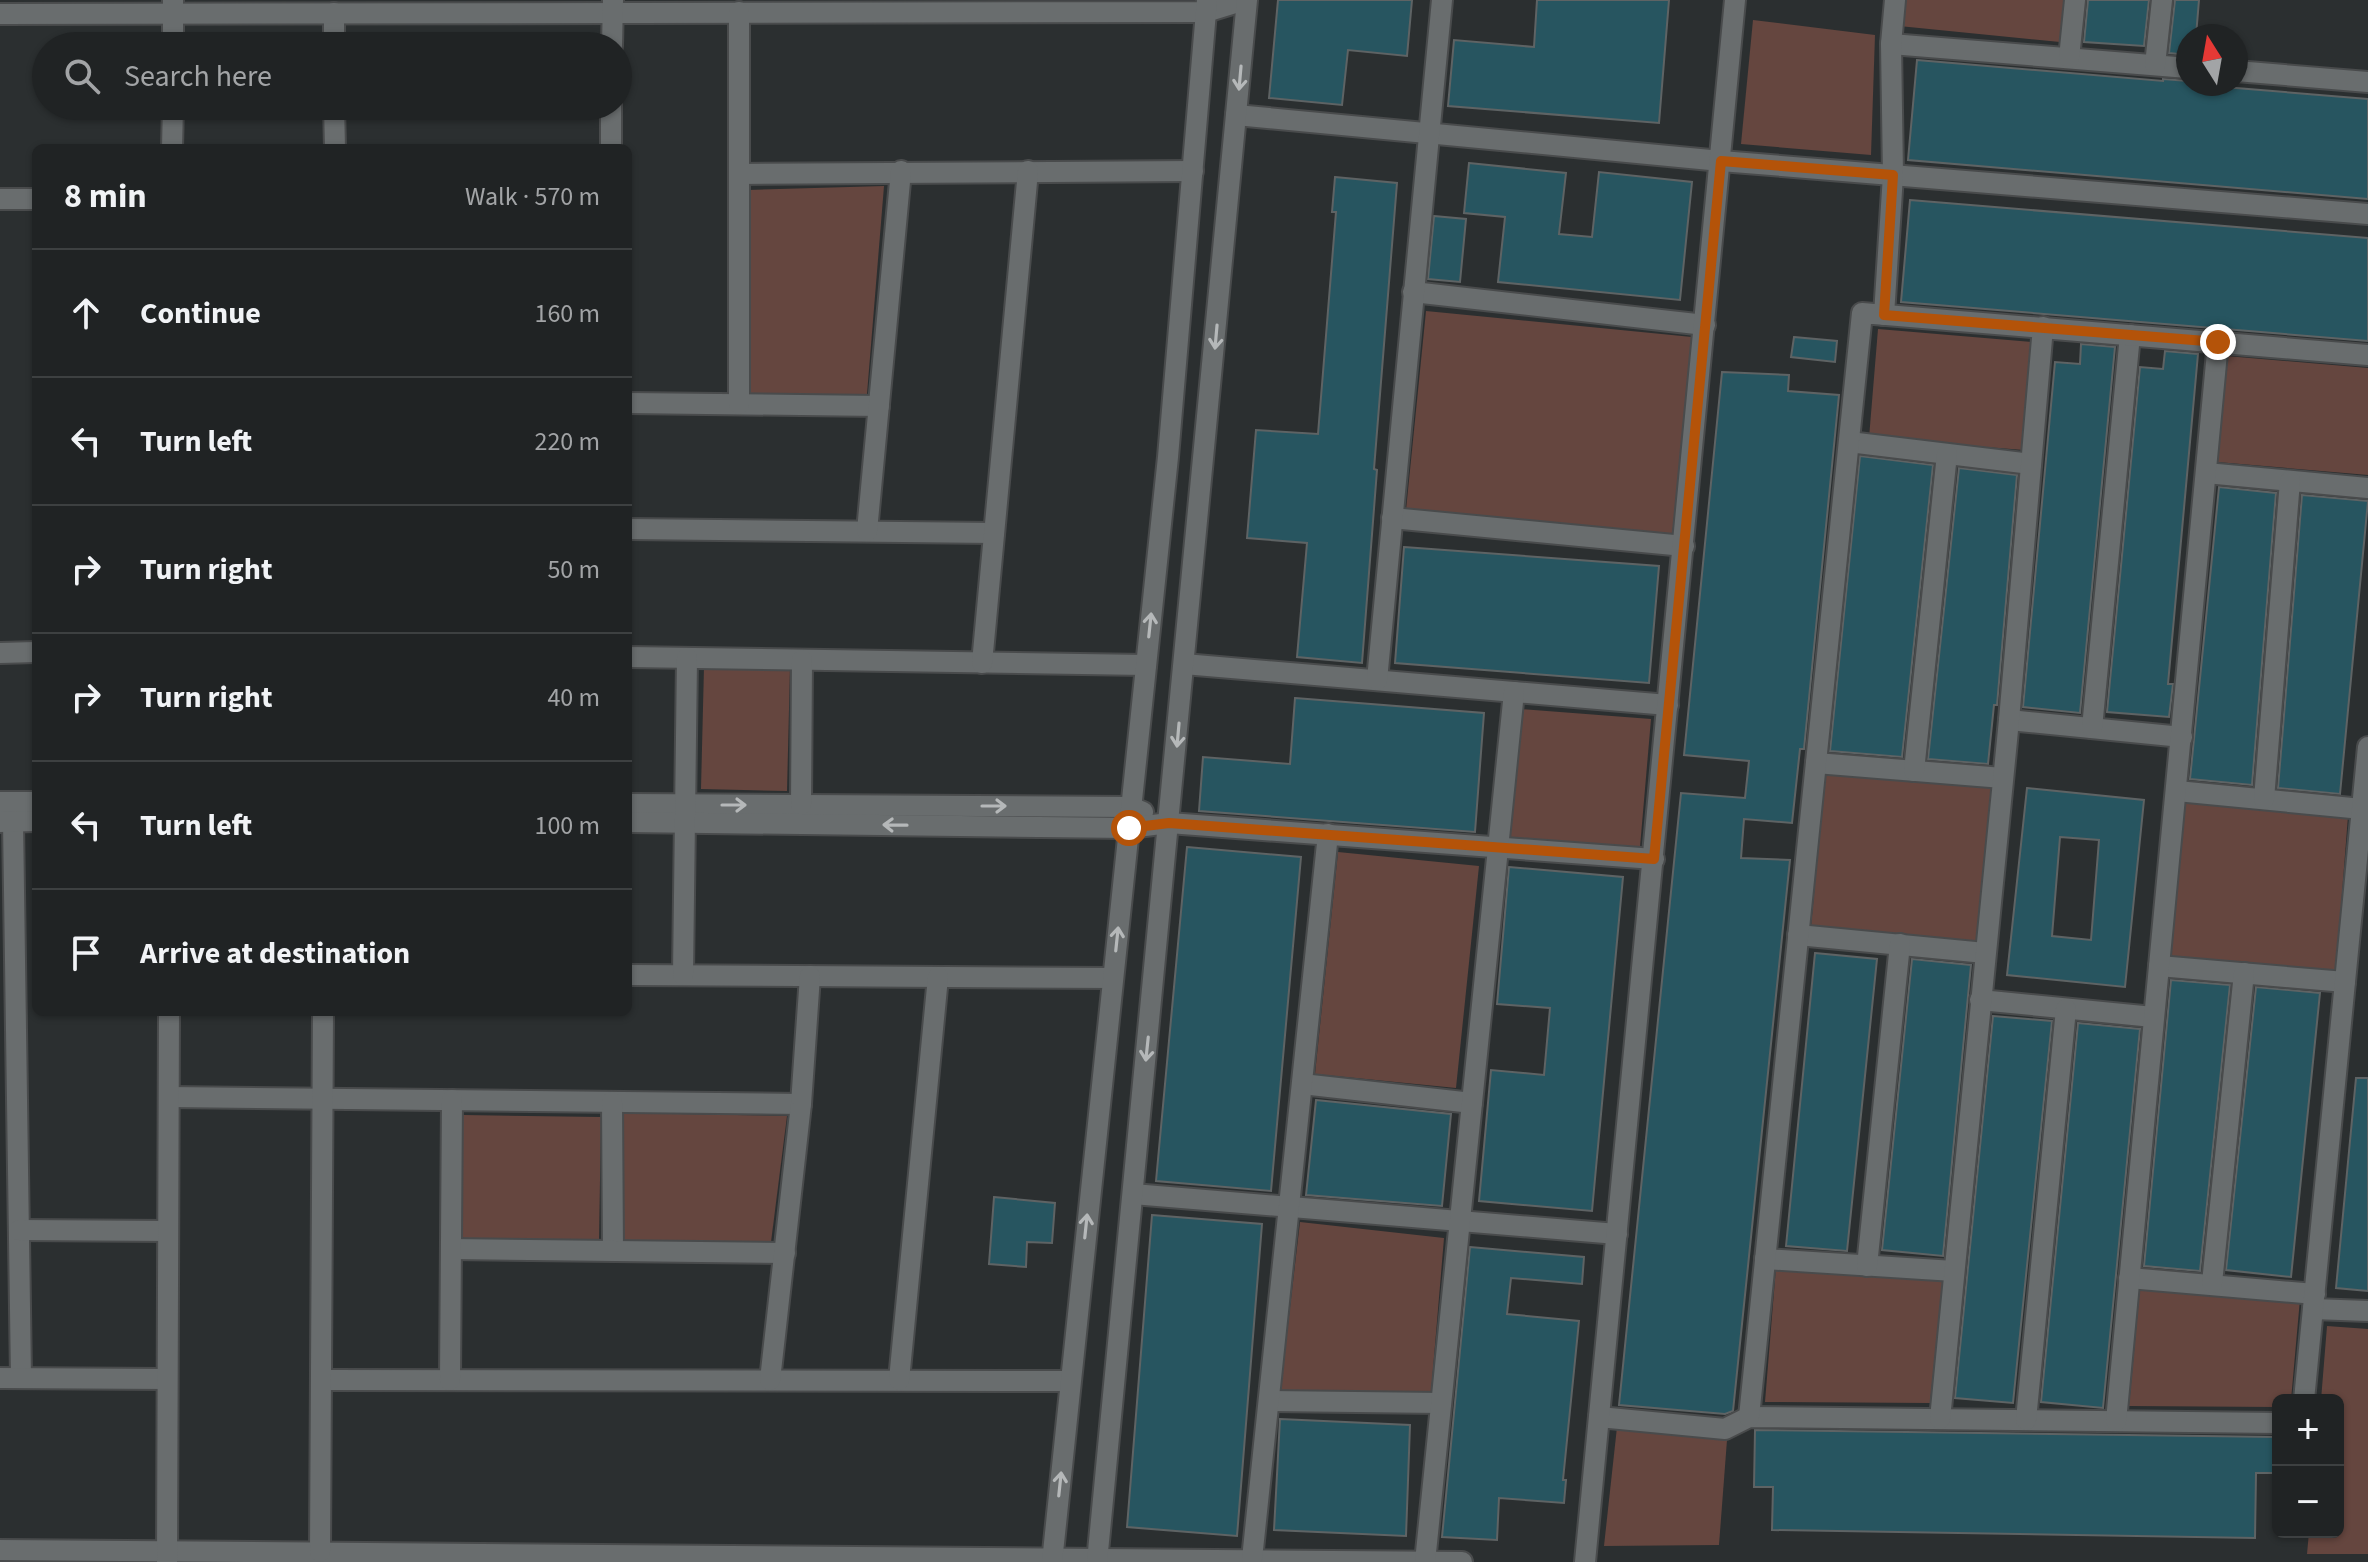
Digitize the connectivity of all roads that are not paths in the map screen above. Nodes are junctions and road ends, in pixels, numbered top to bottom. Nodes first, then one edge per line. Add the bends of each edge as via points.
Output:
1 (1246, 0) edge
2 (1442, 0) edge
3 (1735, 0) edge
4 (1895, 0) edge
5 (2075, 0) edge
6 (2162, 0) edge
7 (613, 6) edge
8 (1207, 6) edge
9 (173, 7) edge
10 (739, 12) junction
11 (334, 13) junction
12 (0, 14) edge
13 (173, 32) edge
14 (334, 32) edge
15 (612, 32) edge
16 (1891, 44) junction
17 (2069, 58) junction
18 (2155, 65) junction
19 (2176, 67) edge
20 (2248, 72) edge
21 (2368, 82) edge
22 (1236, 115) junction
23 (173, 120) edge
24 (334, 120) edge
25 (611, 120) edge
26 (1428, 133) junction
27 (172, 144) edge
28 (335, 144) edge
29 (611, 144) edge
30 (1721, 161) junction
31 (901, 171) junction
32 (1028, 171) junction
33 (1193, 171) junction
34 (739, 174) junction
35 (1893, 175) junction
36 (0, 199) edge
37 (32, 199) edge
38 (2368, 214) edge
39 (1413, 292) junction
40 (1884, 315) junction
41 (1705, 325) junction
42 (2043, 327) junction
43 (2130, 335) junction
44 (2218, 342) junction
45 (2368, 355) edge
46 (632, 403) edge
47 (739, 404) junction
48 (879, 406) junction
49 (1849, 442) junction
50 (1947, 454) junction
51 (2031, 464) junction
52 (2206, 473) junction
53 (2290, 481) junction
54 (2368, 488) edge
55 (1392, 518) junction
56 (632, 529) edge
57 (867, 531) junction
58 (994, 533) junction
59 (1684, 546) junction
60 (32, 652) edge
61 (0, 653) edge
62 (632, 657) edge
63 (687, 658) junction
64 (802, 660) junction
65 (982, 663) junction
66 (1184, 664) junction
67 (1146, 665) junction
68 (1377, 680) junction
69 (1514, 692) junction
70 (1668, 705) junction
71 (2009, 720) junction
72 (2092, 728) junction
73 (2182, 737) junction
74 (2368, 747) edge
75 (1816, 763) junction
76 (1914, 771) junction
77 (2003, 778) junction
78 (2177, 791) junction
79 (2264, 799) junction
80 (0, 802) edge
81 (32, 802) edge
82 (632, 805) edge
83 (801, 805) junction
84 (1131, 807) junction
85 (2362, 809) junction
86 (686, 814) junction
87 (32, 821) edge
88 (632, 821) edge
89 (6, 822) edge
90 (1169, 823) junction
91 (1129, 828) junction
92 (1328, 834) junction
93 (1498, 847) junction
94 (1654, 859) junction
95 (1798, 935) junction
96 (1900, 944) junction
97 (1985, 953) junction
98 (8, 966) edge
99 (2159, 966) junction
100 (2244, 973) junction
101 (632, 975) edge
102 (683, 975) junction
103 (810, 976) junction
104 (938, 977) junction
105 (1113, 978) junction
106 (2345, 982) junction
107 (1980, 1000) junction
108 (2066, 1009) junction
109 (169, 1016) edge
110 (323, 1016) edge
111 (2153, 1017) junction
112 (1302, 1084) junction
113 (169, 1097) junction
114 (323, 1099) junction
115 (452, 1100) junction
116 (612, 1102) junction
117 (1472, 1103) junction
118 (801, 1104) junction
119 (1133, 1194) junction
120 (1289, 1207) junction
121 (1460, 1221) junction
122 (19, 1230) junction
123 (168, 1231) junction
124 (1617, 1234) junction
125 (451, 1249) junction
126 (613, 1251) junction
127 (785, 1253) junction
128 (1765, 1259) junction
129 (1867, 1266) junction
130 (1954, 1271) junction
131 (2129, 1278) junction
132 (2212, 1283) junction
133 (2314, 1301) junction
134 (2368, 1311) edge
135 (0, 1378) edge
136 (21, 1378) junction
137 (167, 1379) junction
138 (321, 1380) junction
139 (450, 1380) junction
140 (770, 1380) junction
141 (899, 1380) junction
142 (1070, 1381) junction
143 (2305, 1394) edge
144 (1269, 1401) junction
145 (1441, 1403) junction
146 (1599, 1417) junction
147 (1749, 1417) junction
148 (1940, 1419) junction
149 (2026, 1420) junction
150 (2116, 1421) junction
151 (2272, 1423) edge
152 (0, 1550) edge
153 (320, 1552) junction
154 (167, 1556) edge
155 (1252, 1559) junction
156 (1052, 1560) edge
157 (1097, 1560) edge
158 (1324, 1561) edge
159 (1425, 1562) edge
160 (1462, 1562) edge
161 (1585, 1562) edge

1 - 8 street
1 -> 22 street
2 - 26 street
3 - 30 street
4 - 16 street
5 - 17 street
6 - 18 street
7 - 10 street
7 - 11 street
7 - 15 street
8 - 10 street
8 - 33 street
9 - 11 street
9 - 12 street
9 - 13 street
10 - 34 street
11 - 14 street
16 - 17 street
16 - 35 street
17 - 18 street
18 - 19 street
20 - 21 street
22 - 26 street
22 -> 66 street
23 - 27 street
24 - 28 street
25 - 29 street
26 - 30 street
26 - 39 street
30 - 35 street
30 - 41 street
31 - 32 street
31 - 34 street
31 - 48 street
32 - 33 street
32 - 58 street
67 -> 33 street
34 - 47 street
35 - 38 street
35 - 40 street
36 - 37 street
39 - 41 street
39 - 55 street
40 - 42 street
40 - 49 street via 1862,313
41 - 59 street
42 - 43 street
42 - 51 street
43 - 44 street
43 - 72 street
44 - 45 street
44 - 52 street
46 - 47 street
47 - 48 street
48 - 57 street
49 - 50 street
49 - 75 street
50 - 51 street
50 - 76 street
51 - 71 street
52 - 53 street
52 - 73 street
53 - 54 street
53 - 79 street
55 - 59 street
55 - 68 street
56 - 57 street
57 - 58 street
58 - 65 street
59 - 70 street
60 - 61 street
62 - 63 street
63 - 64 street
63 - 86 street
64 - 65 street
64 - 83 street
65 - 67 street
66 - 68 street
66 -> 90 street
67 - 84 street
68 - 69 street
69 - 70 street
69 - 93 street
70 - 94 street
71 - 72 street
71 - 77 street
72 - 73 street
73 - 78 street
74 - 85 street
75 - 76 street
75 - 95 street
76 - 77 street
77 - 97 street
78 - 79 street
78 - 99 street
79 - 85 street
80 - 81 street
82 - 86 street
83 -> 84 street
86 -> 83 street
84 - 90 street
84 - 91 street
85 - 106 street
86 - 88 street
91 -> 86 street
86 - 102 street
87 - 89 street
89 - 98 street
90 - 91 street
90 - 92 street
90 -> 119 street
105 -> 91 street
92 - 93 street
92 - 112 street
93 - 94 street
93 - 117 street
94 - 124 street
95 - 96 street
95 - 128 street
96 - 97 street
96 - 129 street
97 - 107 street
98 - 122 street
99 - 100 street
99 - 111 street
100 - 106 street
100 - 132 street
101 - 102 street
102 - 103 street
103 - 104 street
103 - 118 street
104 - 105 street
104 - 141 street
142 -> 105 street
106 - 133 street
107 - 108 street
107 - 130 street
108 - 111 street
108 - 149 street
109 - 113 street
110 - 114 street
111 - 131 street
112 - 117 street
112 - 120 street
113 - 114 street
113 - 123 street
114 - 115 street
114 - 138 street
115 - 116 street
115 - 125 street
116 - 118 street
116 - 126 street
117 - 121 street
118 - 127 street
119 - 120 street
119 - 157 street
120 - 121 street
120 - 144 street
121 - 124 street
121 - 145 street
122 - 123 street
122 - 136 street
123 - 137 street
124 - 146 street
125 - 126 street
125 - 139 street
126 - 127 street
127 - 140 street
128 - 129 street
128 - 147 street
129 - 130 street
130 - 148 street
131 - 132 street
131 - 150 street
132 - 133 street
133 - 134 street
133 - 143 street
135 - 136 street
136 - 137 street
137 - 154 street
138 - 139 street
138 - 153 street
139 - 140 street
140 - 141 street
141 - 142 street
156 -> 142 street
144 - 145 street
144 - 155 street
145 - 159 street
146 - 147 street via 1725,1429
146 - 161 street
147 - 148 street
148 - 149 street
149 - 150 street
150 - 151 street
152 - 154 street
153 - 154 street
153 - 156 street
155 - 157 street
155 - 158 street
156 - 157 street
158 - 159 street
159 - 160 street

